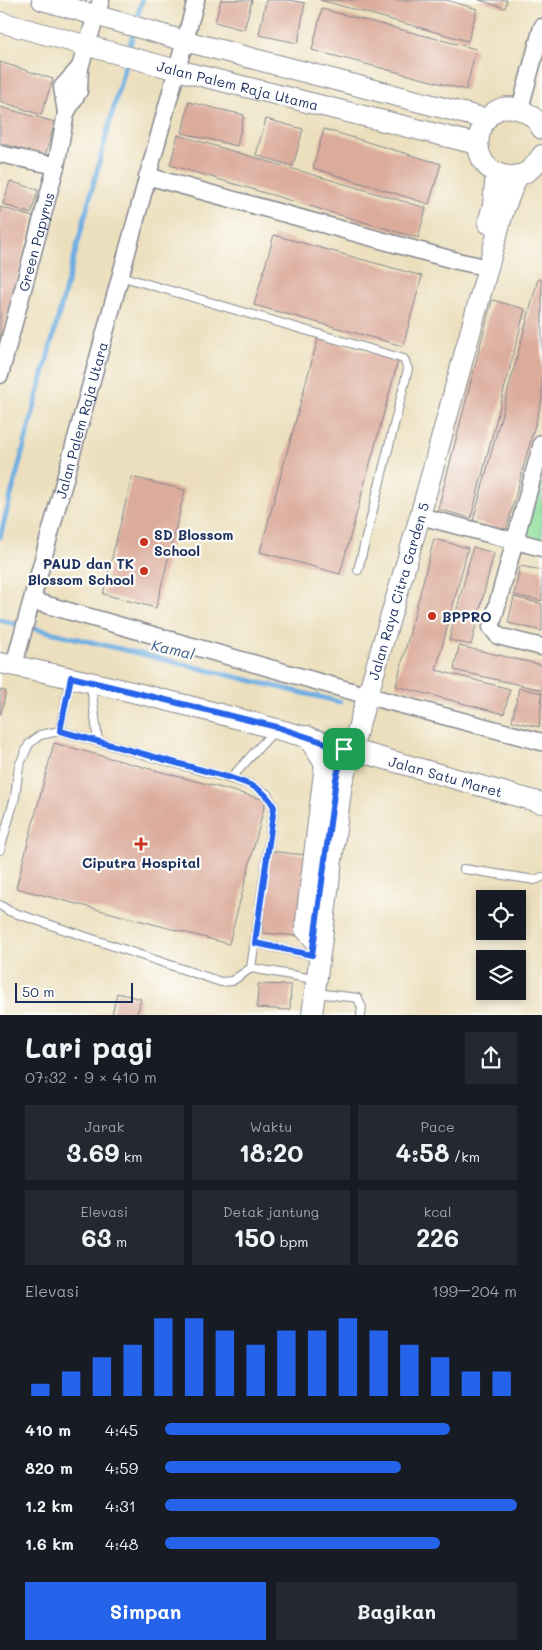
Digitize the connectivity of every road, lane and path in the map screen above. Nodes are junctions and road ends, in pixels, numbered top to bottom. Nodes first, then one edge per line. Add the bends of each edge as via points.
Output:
1 (42, 0) edge
2 (196, 0) edge
3 (99, 7) edge
4 (0, 22) edge
5 (542, 27) edge
6 (185, 41) junction
7 (86, 46) junction
8 (177, 70) junction
9 (520, 109) junction
10 (486, 119) junction
11 (542, 129) edge
12 (478, 144) junction
13 (0, 154) edge
14 (56, 166) junction
15 (534, 167) edge
16 (496, 172) junction
17 (147, 176) junction
18 (476, 264) junction
19 (120, 276) junction
20 (0, 375) edge
21 (542, 443) edge
22 (420, 516) junction
23 (515, 542) junction
24 (542, 548) edge
25 (358, 570) dead end
26 (33, 601) junction
27 (542, 647) edge
28 (11, 660) edge
29 (71, 677) junction
30 (90, 682) junction
31 (363, 694) junction
32 (277, 727) junction
33 (60, 731) junction
34 (307, 736) junction
35 (98, 742) junction
36 (542, 742) edge
37 (352, 754) junction
38 (231, 778) junction
39 (542, 803) edge
40 (0, 850) edge
41 (464, 869) dead end
42 (542, 877) edge
43 (0, 905) edge
44 (255, 943) junction
45 (313, 947) junction
46 (251, 968) junction
47 (312, 986) junction
48 (303, 1015) edge
49 (312, 1015) edge
50 (361, 1015) edge

1 - 3 street, Jalan Palem Raja Utama
2 - 6 street, Jalan Palem Raja Utara
3 - 6 street, Jalan Palem Raja Utama via 127,23
3 - 7 street, Green Papyrus
4 - 7 street, Jalan Palem Raja Utama
5 - 9 street
6 - 8 street, Jalan Palem Raja Utara
6 - 10 street, Jalan Palem Raja Utama
7 - 8 street, Jalan Palem Raja Utama
7 - 14 street, Green Papyrus via 78,91 66,113
8 - 12 street, Jalan Palem Raja Utama
8 - 17 street, Jalan Palem Raja Utara
9 - 10 street via 507,108
9 - 11 street via 531,114
10 - 12 street
12 - 16 street via 485,162
13 - 14 street
14 - 20 street, Green Papyrus
15 - 16 street via 510,176
15 - 22 street, Jalan Raya Citra Garden 5 via 504,209
16 - 18 street, Jalan Raya Citra Garden 5 via 492,205
17 - 18 street via 447,259
17 - 19 street, Jalan Palem Raja Utara
18 - 31 street, Jalan Raya Citra Garden 5
19 - 25 lane via 404,359 408,369
19 - 26 street, Jalan Palem Raja Utara
21 - 23 street
22 - 23 street
22 - 31 street, Jalan Raya Citra Garden 5
23 - 24 street
23 - 27 street via 491,627 498,636
26 - 28 street, Jalan Palem Raja Utara
26 - 31 street
28 - 29 street, Jalan Satu Maret
29 - 30 street, Jalan Satu Maret
29 - 33 lane
30 - 32 street, Jalan Satu Maret
30 - 35 lane
31 - 36 street
31 - 37 street, Jalan Raya Citra Garden 5
32 - 34 street, Jalan Satu Maret
32 - 38 lane
33 - 35 lane
33 - 40 lane via 40,735 29,744 19,766 15,797
34 - 37 street, Jalan Satu Maret
34 - 45 street via 325,764 305,929
35 - 38 lane
37 - 39 street, Jalan Satu Maret
37 - 45 street, Jalan Raya Citra Garden 5 via 336,779
37 - 47 street, Jalan Raya Citra Garden 5 via 342,784
38 - 44 lane via 268,794 274,807
41 - 42 lane via 535,880
43 - 46 lane via 9,911 221,982 232,981
44 - 45 lane
44 - 46 lane
45 - 47 street, Jalan Raya Citra Garden 5
46 - 47 lane
47 - 48 street, Jalan Raya Citra Garden 5
47 - 49 street, Jalan Raya Citra Garden 5
47 - 50 lane via 358,998

